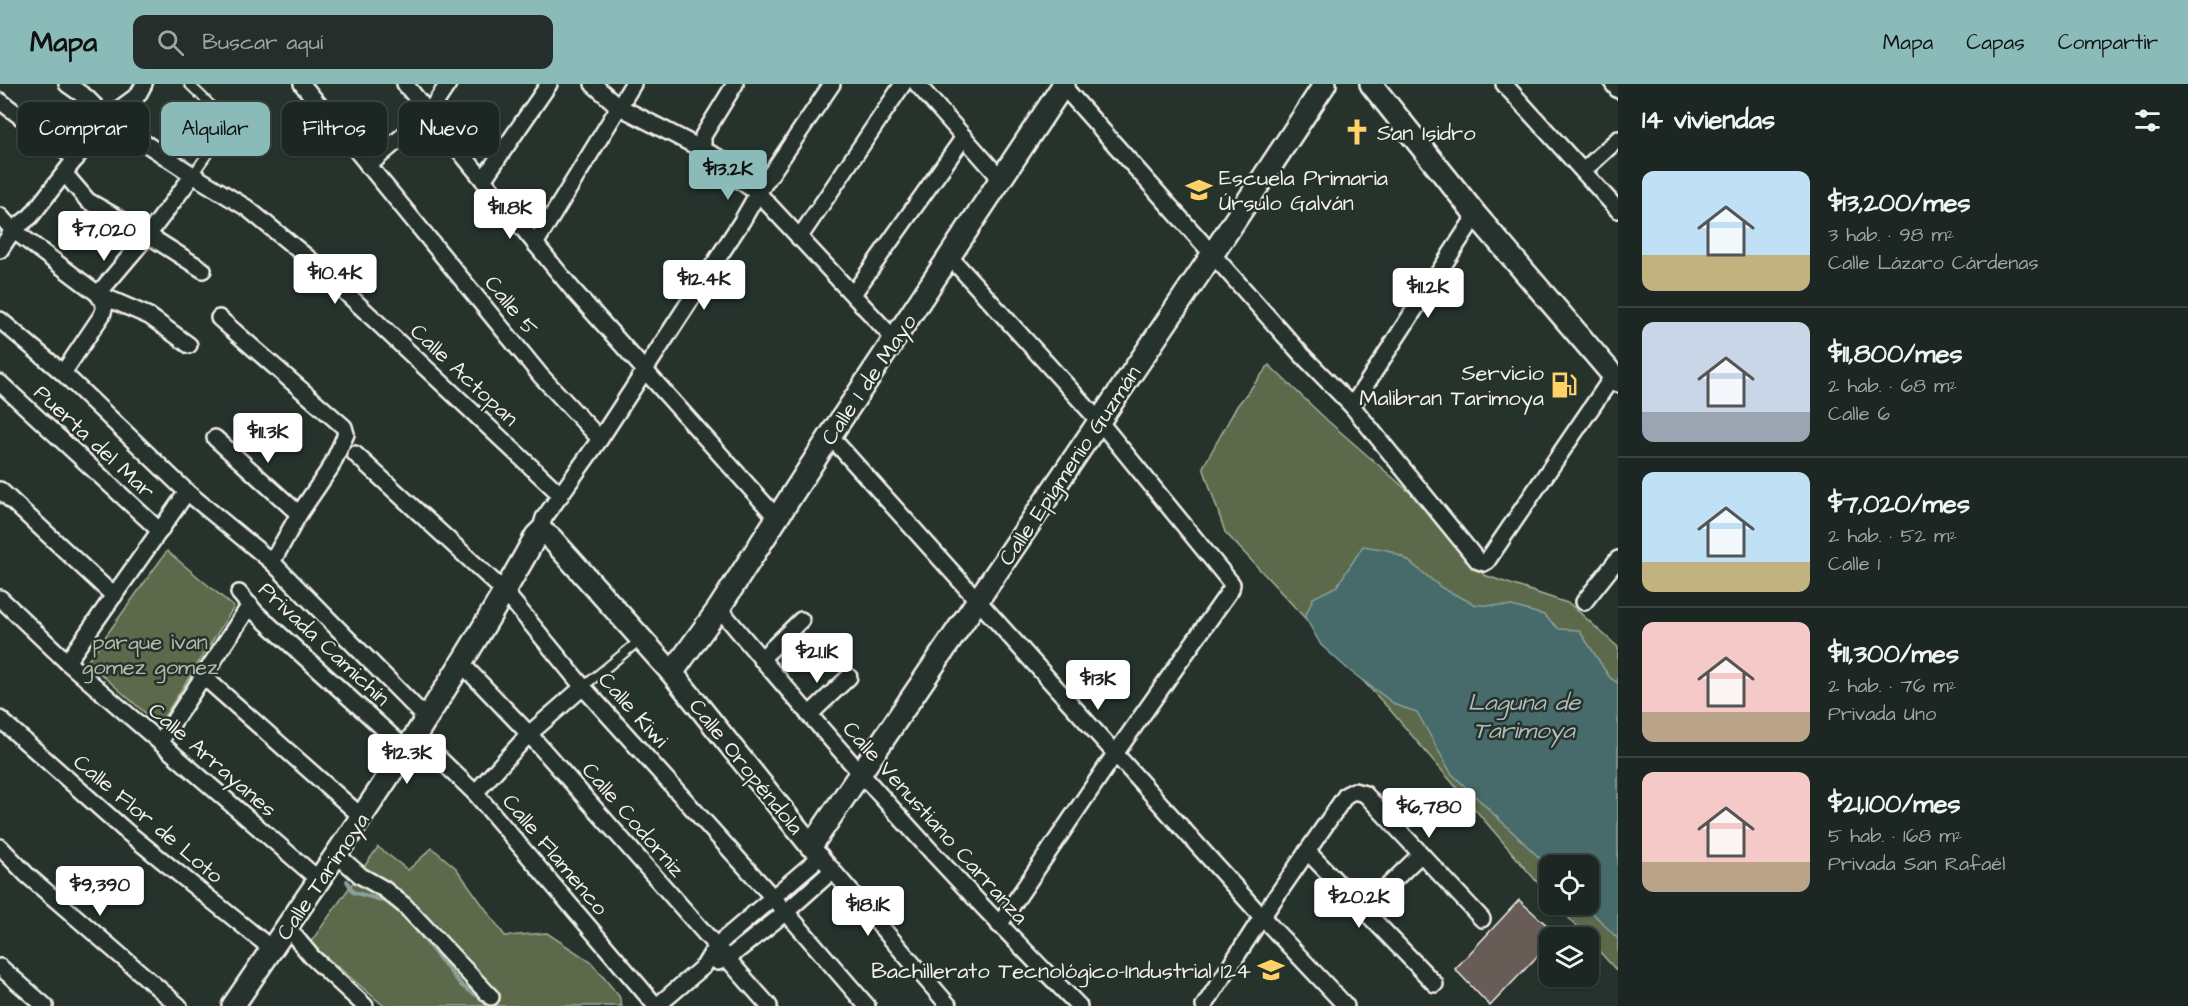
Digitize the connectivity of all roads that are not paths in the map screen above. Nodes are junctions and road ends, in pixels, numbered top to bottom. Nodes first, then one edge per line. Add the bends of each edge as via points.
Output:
1 (67, 84) edge
2 (144, 84) edge
3 (189, 84) edge
4 (302, 84) edge
5 (405, 84) edge
6 (448, 84) edge
7 (549, 84) edge
8 (593, 84) edge
9 (633, 84) edge
10 (735, 84) edge
11 (832, 84) edge
12 (903, 84) edge
13 (917, 84) edge
14 (1325, 84) edge
15 (1371, 84) edge
16 (1504, 84) edge
17 (1613, 84) edge
18 (1063, 85) edge
19 (1618, 90) edge
20 (0, 101) edge
21 (91, 102) edge
22 (129, 102) edge
23 (419, 102) edge
24 (436, 102) edge
25 (618, 106) junction
26 (964, 137) junction
27 (399, 139) edge
28 (1618, 139) edge
29 (149, 146) edge
30 (703, 150) junction
31 (78, 156) edge
32 (463, 156) edge
33 (76, 159) junction
34 (368, 166) junction
35 (1583, 171) junction
36 (65, 174) junction
37 (193, 175) junction
38 (736, 178) junction
39 (1000, 179) junction
40 (483, 180) junction
41 (758, 193) junction
42 (1618, 210) edge
43 (1476, 215) junction
44 (0, 216) edge
45 (742, 220) junction
46 (13, 230) junction
47 (148, 235) junction
48 (799, 238) junction
49 (535, 244) junction
50 (0, 250) edge
51 (1212, 255) junction
52 (949, 256) junction
53 (203, 270) dead end
54 (98, 294) junction
55 (853, 294) junction
56 (219, 318) dead end
57 (0, 320) edge
58 (894, 339) junction
59 (189, 345) dead end
60 (646, 369) junction
61 (63, 373) junction
62 (1616, 379) edge
63 (0, 384) edge
64 (1352, 406) junction
65 (1099, 421) junction
66 (830, 436) junction
67 (215, 438) dead end
68 (600, 439) junction
69 (355, 454) dead end
70 (0, 490) edge
71 (187, 492) junction
72 (561, 495) junction
73 (299, 514) junction
74 (777, 518) junction
75 (160, 531) junction
76 (542, 531) junction
77 (1618, 559) edge
78 (272, 562) junction
79 (505, 592) junction
80 (239, 593) dead end
81 (114, 596) junction
82 (0, 598) edge
83 (978, 600) junction
84 (1584, 602) dead end
85 (250, 605) junction
86 (719, 608) junction
87 (801, 620) dead end
88 (641, 639) junction
89 (761, 659) junction
90 (67, 662) junction
91 (462, 664) junction
92 (672, 673) junction
93 (849, 676) dead end
94 (204, 677) junction
95 (583, 687) junction
96 (809, 715) junction
97 (0, 719) edge
98 (529, 734) junction
99 (417, 735) junction
100 (160, 742) junction
101 (1115, 754) junction
102 (860, 775) junction
103 (475, 793) junction
104 (362, 817) junction
105 (0, 847) edge
106 (816, 851) junction
107 (1307, 851) junction
108 (336, 854) junction
109 (1421, 854) junction
110 (833, 870) junction
111 (319, 880) junction
112 (772, 897) junction
113 (1363, 910) junction
114 (786, 912) junction
115 (1262, 917) junction
116 (1482, 919) dead end
117 (999, 925) junction
118 (287, 927) junction
119 (716, 946) junction
120 (272, 949) junction
121 (728, 959) junction
122 (704, 966) junction
123 (0, 967) edge
124 (1435, 984) dead end
125 (491, 997) dead end
126 (45, 1006) edge
127 (179, 1006) edge
128 (234, 1006) edge
129 (365, 1006) edge
130 (657, 1006) edge
131 (769, 1006) edge
132 (867, 1006) edge
133 (949, 1006) edge
134 (1079, 1006) edge
135 (1204, 1006) edge
136 (1346, 1006) edge

1 - 21 street, Calle Actopan
2 - 22 street
3 - 37 lane via 222,123
4 - 34 street, Calle 5
5 - 23 street
6 - 24 street
7 - 40 street
8 - 25 street
9 - 25 street
10 - 30 street via 703,136
11 - 41 street
12 - 48 street
13 - 26 street
14 - 51 street, Calle Epigmenio Guzmán
15 - 43 street
16 - 35 street
17 - 19 street
18 - 39 street, Calle 1 de Mayo
18 - 51 street
20 - 33 street
25 - 30 street
25 - 49 street
26 - 39 street
26 - 55 street
27 - 34 street
28 - 35 street
29 - 37 street, Calle Actopan
30 - 38 street via 727,162
31 - 33 street
32 - 40 street
33 - 36 street
34 - 68 street, Calle 5 via 541,376
35 - 42 street
36 - 46 street via 31,216
36 - 47 street via 88,201
37 - 47 street
37 - 72 street, Calle Actopan via 247,208 313,262
38 - 41 street
38 - 45 street via 744,193
39 - 52 street, Calle 1 de Mayo
40 - 49 street
41 - 45 street
41 - 48 street
43 - 62 street
43 - 64 street
44 - 46 street
45 - 60 street
46 - 50 street
46 - 54 street
47 - 53 street
47 - 54 street
48 - 55 street
49 - 60 street
51 - 64 street
51 - 65 street, Calle Epigmenio Guzmán
52 - 58 street, Calle 1 de Mayo
52 - 65 street
54 - 59 street via 149,316
54 - 61 street via 105,306 102,315
55 - 58 street
56 - 73 street via 344,427 346,434 331,467
57 - 61 street
58 - 66 street, Calle 1 de Mayo
60 - 68 street
60 - 74 street
61 - 71 street
62 - 64 street via 1484,562 1478,561
63 - 75 street, Puerta del Mar
65 - 83 street, Calle Epigmenio Guzmán
65 - 101 street via 1232,587
66 - 74 street, Calle 1 de Mayo
66 - 83 street
67 - 73 street
68 - 72 street
69 - 79 street, Calle Kiwi
70 - 81 street
71 - 75 street
71 - 78 street
72 - 76 street via 544,518
73 - 78 street
74 - 86 street, Calle 1 de Mayo
75 - 81 street
76 - 79 street, Calle Tarimoya
76 - 88 street, Calle Oropéndola
77 - 84 street
78 - 99 street
79 - 91 street, Calle Tarimoya
79 - 95 street, Calle Kiwi
80 - 85 street, Privada Camichín
81 - 90 street
82 - 90 street, Calle Arrayanes
83 - 101 street
83 - 102 street, Calle Epigmenio Guzmán
85 - 94 street
85 - 99 street, Privada Camichín
86 - 89 street, Calle Venustiano Carranza
86 - 92 street, Calle 1 de Mayo
87 - 89 street
88 - 92 street, Calle Oropéndola
88 - 95 lane
89 - 96 street, Calle Venustiano Carranza
90 - 100 street, Calle Arrayanes
91 - 98 street, Calle Codorniz
91 - 99 street, Calle Tarimoya
92 - 106 street, Calle Oropéndola
93 - 96 street
94 - 100 street
94 - 104 street
95 - 98 street
95 - 112 street, Calle Kiwi
96 - 102 street, Calle Venustiano Carranza
97 - 120 street, Calle Flor de Loto via 127,832
98 - 103 street
98 - 119 street, Calle Codorniz
99 - 103 street, Calle Flamenco
99 - 104 street, Calle Tarimoya
100 - 111 street, Calle Arrayanes
101 - 115 street
101 - 117 street
102 - 106 street, Calle Epigmenio Guzmán
102 - 117 street, Calle Venustiano Carranza
103 - 130 street, Calle Flamenco
104 - 108 street, Calle Tarimoya
105 - 127 street via 36,883
106 - 110 street, Calle Oropéndola
106 - 112 street
107 - 109 street via 1346,795 1354,791 1365,794
107 - 113 street
107 - 115 street
108 - 111 street, Calle Tarimoya
108 - 125 street via 405,906
109 - 113 street
109 - 116 street
110 - 114 street
110 - 133 street, Calle Oropéndola
111 - 118 street, Calle Tarimoya
112 - 114 street, Calle Kiwi
112 - 119 street
113 - 124 street
114 - 121 street
114 - 132 street, Calle Kiwi
115 - 135 street
115 - 136 street
117 - 134 street, Calle Venustiano Carranza
118 - 120 street, Calle Tarimoya
118 - 129 street via 312,957
119 - 121 street, Calle Codorniz
119 - 122 street
120 - 128 street, Calle Tarimoya
121 - 122 street
121 - 131 street, Calle Codorniz
122 - 130 street
123 - 126 street

